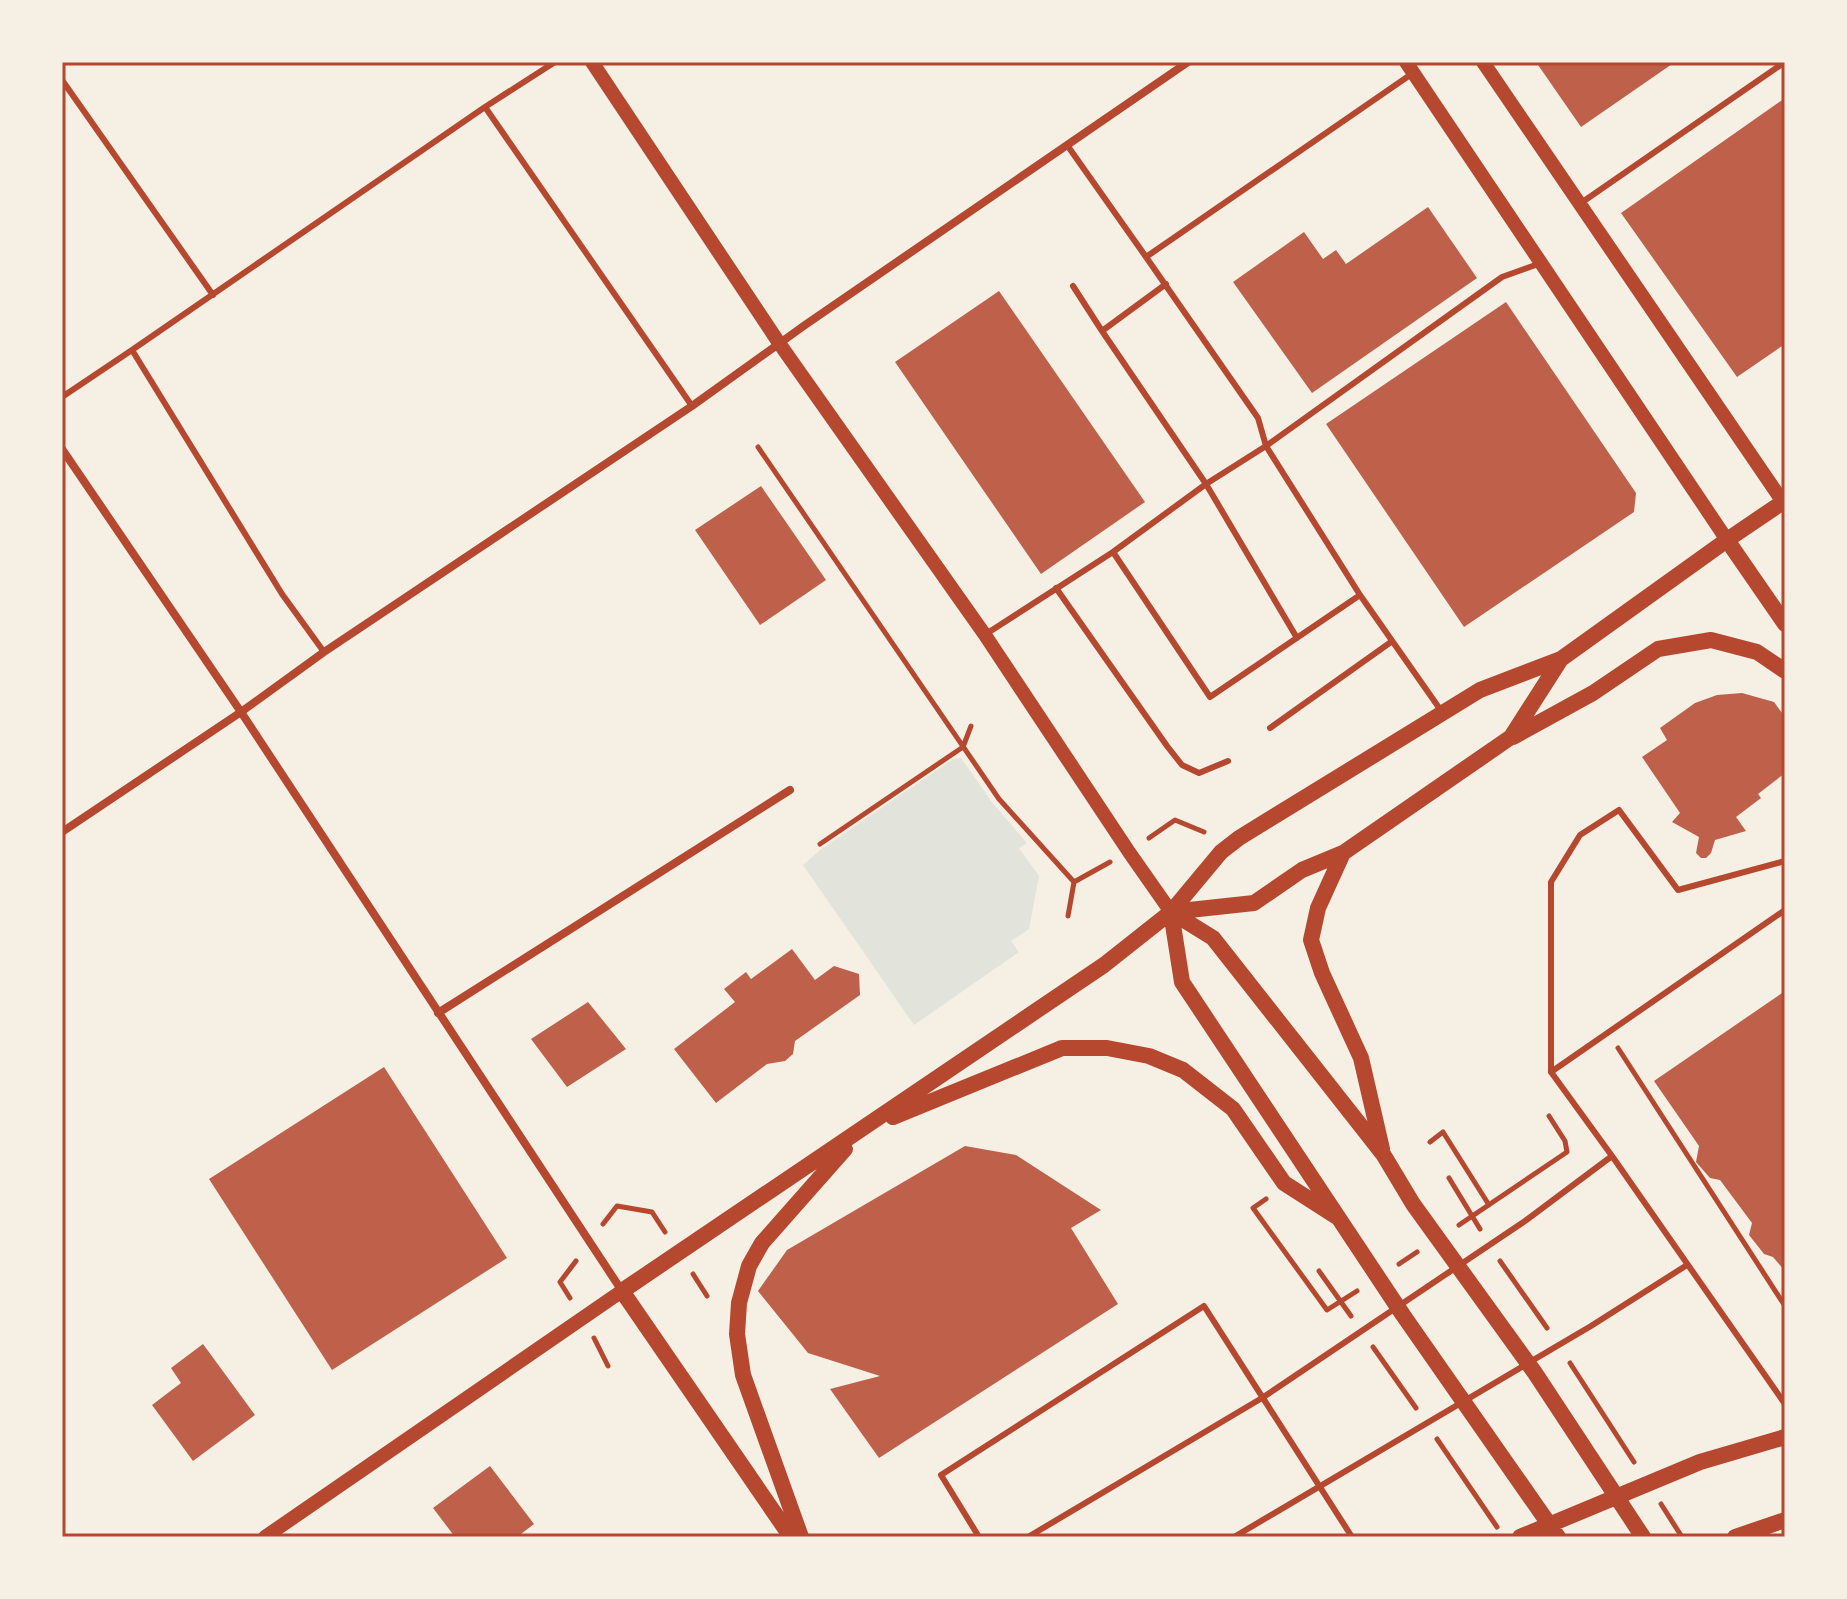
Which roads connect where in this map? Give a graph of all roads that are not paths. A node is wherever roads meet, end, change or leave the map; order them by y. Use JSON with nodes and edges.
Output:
{"nodes":[{"id":1,"x":555,"y":62,"type":"edge"},
{"id":2,"x":592,"y":62,"type":"edge"},
{"id":3,"x":1188,"y":62,"type":"edge"},
{"id":4,"x":1483,"y":62,"type":"edge"},
{"id":5,"x":1785,"y":62,"type":"edge"},
{"id":6,"x":1410,"y":68,"type":"edge"},
{"id":7,"x":62,"y":80,"type":"edge"},
{"id":8,"x":485,"y":107,"type":"junction"},
{"id":9,"x":1067,"y":145,"type":"junction"},
{"id":10,"x":1580,"y":204,"type":"junction"},
{"id":11,"x":1146,"y":257,"type":"junction"},
{"id":12,"x":1541,"y":263,"type":"junction"},
{"id":13,"x":1166,"y":284,"type":"junction"},
{"id":14,"x":1073,"y":286,"type":"dead end"},
{"id":15,"x":213,"y":295,"type":"junction"},
{"id":16,"x":1102,"y":331,"type":"junction"},
{"id":17,"x":779,"y":343,"type":"junction"},
{"id":18,"x":132,"y":350,"type":"junction"},
{"id":19,"x":62,"y":397,"type":"edge"},
{"id":20,"x":692,"y":406,"type":"junction"},
{"id":21,"x":1266,"y":446,"type":"junction"},
{"id":22,"x":62,"y":449,"type":"edge"},
{"id":23,"x":1206,"y":484,"type":"junction"},
{"id":24,"x":1784,"y":502,"type":"edge"},
{"id":25,"x":1727,"y":540,"type":"junction"},
{"id":26,"x":1113,"y":552,"type":"junction"},
{"id":27,"x":1056,"y":588,"type":"junction"},
{"id":28,"x":1360,"y":595,"type":"junction"},
{"id":29,"x":1785,"y":624,"type":"edge"},
{"id":30,"x":985,"y":635,"type":"junction"},
{"id":31,"x":1297,"y":638,"type":"junction"},
{"id":32,"x":1391,"y":642,"type":"junction"},
{"id":33,"x":324,"y":652,"type":"junction"},
{"id":34,"x":1561,"y":659,"type":"junction"},
{"id":35,"x":1785,"y":671,"type":"edge"},
{"id":36,"x":241,"y":712,"type":"junction"},
{"id":37,"x":1443,"y":713,"type":"junction"},
{"id":38,"x":1270,"y":728,"type":"dead end"},
{"id":39,"x":1511,"y":737,"type":"junction"},
{"id":40,"x":1228,"y":761,"type":"dead end"},
{"id":41,"x":790,"y":790,"type":"dead end"},
{"id":42,"x":62,"y":832,"type":"edge"},
{"id":43,"x":1343,"y":853,"type":"junction"},
{"id":44,"x":1785,"y":861,"type":"edge"},
{"id":45,"x":1785,"y":910,"type":"edge"},
{"id":46,"x":1171,"y":912,"type":"junction"},
{"id":47,"x":438,"y":1013,"type":"junction"},
{"id":48,"x":1551,"y":1072,"type":"junction"},
{"id":49,"x":861,"y":1130,"type":"junction"},
{"id":50,"x":1383,"y":1154,"type":"junction"},
{"id":51,"x":1612,"y":1156,"type":"junction"},
{"id":52,"x":1337,"y":1217,"type":"junction"},
{"id":53,"x":1687,"y":1265,"type":"junction"},
{"id":54,"x":622,"y":1291,"type":"junction"},
{"id":55,"x":1262,"y":1398,"type":"junction"},
{"id":56,"x":1785,"y":1404,"type":"edge"},
{"id":57,"x":1785,"y":1437,"type":"edge"},
{"id":58,"x":1320,"y":1488,"type":"junction"},
{"id":59,"x":1785,"y":1520,"type":"edge"},
{"id":60,"x":265,"y":1537,"type":"edge"},
{"id":61,"x":791,"y":1537,"type":"edge"},
{"id":62,"x":801,"y":1537,"type":"edge"},
{"id":63,"x":979,"y":1537,"type":"edge"},
{"id":64,"x":1028,"y":1537,"type":"edge"},
{"id":65,"x":1234,"y":1537,"type":"edge"},
{"id":66,"x":1352,"y":1537,"type":"edge"},
{"id":67,"x":1520,"y":1537,"type":"edge"},
{"id":68,"x":1558,"y":1537,"type":"edge"},
{"id":69,"x":1643,"y":1537,"type":"edge"},
{"id":70,"x":1735,"y":1537,"type":"edge"}],
"edges":[{"from":1,"to":8,"type":"lane"},
{"from":2,"to":17,"type":"street"},
{"from":3,"to":9,"type":"street"},
{"from":4,"to":10,"type":"street"},
{"from":5,"to":10,"type":"lane"},
{"from":6,"to":11,"type":"lane"},
{"from":6,"to":12,"type":"street"},
{"from":7,"to":15,"type":"lane"},
{"from":8,"to":15,"type":"lane"},
{"from":8,"to":20,"type":"lane"},
{"from":9,"to":11,"type":"lane"},
{"from":9,"to":17,"type":"street"},
{"from":10,"to":24,"type":"street"},
{"from":11,"to":13,"type":"lane"},
{"from":12,"to":21,"type":"lane"},
{"from":12,"to":25,"type":"street"},
{"from":13,"to":16,"type":"lane"},
{"from":13,"to":21,"type":"lane"},
{"from":14,"to":16,"type":"lane"},
{"from":15,"to":18,"type":"lane"},
{"from":16,"to":23,"type":"lane"},
{"from":17,"to":20,"type":"street"},
{"from":17,"to":30,"type":"street"},
{"from":18,"to":19,"type":"lane"},
{"from":18,"to":33,"type":"lane"},
{"from":20,"to":33,"type":"street"},
{"from":21,"to":23,"type":"lane"},
{"from":21,"to":28,"type":"lane"},
{"from":22,"to":36,"type":"street"},
{"from":23,"to":26,"type":"lane"},
{"from":23,"to":31,"type":"lane"},
{"from":24,"to":25,"type":"main road"},
{"from":25,"to":29,"type":"main road"},
{"from":25,"to":34,"type":"main road"},
{"from":26,"to":27,"type":"lane"},
{"from":26,"to":31,"type":"lane"},
{"from":27,"to":30,"type":"lane"},
{"from":27,"to":40,"type":"lane"},
{"from":28,"to":31,"type":"lane"},
{"from":28,"to":32,"type":"lane"},
{"from":30,"to":46,"type":"street"},
{"from":32,"to":37,"type":"lane"},
{"from":32,"to":38,"type":"lane"},
{"from":33,"to":36,"type":"street"},
{"from":34,"to":37,"type":"main road"},
{"from":34,"to":39,"type":"main road"},
{"from":35,"to":39,"type":"main road"},
{"from":36,"to":42,"type":"street"},
{"from":36,"to":47,"type":"street"},
{"from":37,"to":46,"type":"main road"},
{"from":39,"to":43,"type":"main road"},
{"from":41,"to":47,"type":"street"},
{"from":43,"to":46,"type":"main road"},
{"from":43,"to":50,"type":"main road"},
{"from":44,"to":48,"type":"lane"},
{"from":45,"to":48,"type":"lane"},
{"from":46,"to":49,"type":"main road"},
{"from":46,"to":50,"type":"main road"},
{"from":46,"to":52,"type":"main road"},
{"from":47,"to":54,"type":"street"},
{"from":48,"to":51,"type":"lane"},
{"from":49,"to":52,"type":"main road"},
{"from":49,"to":54,"type":"main road"},
{"from":49,"to":62,"type":"main road"},
{"from":50,"to":69,"type":"main road"},
{"from":51,"to":53,"type":"lane"},
{"from":51,"to":55,"type":"lane"},
{"from":52,"to":68,"type":"main road"},
{"from":53,"to":56,"type":"lane"},
{"from":53,"to":58,"type":"lane"},
{"from":54,"to":60,"type":"street"},
{"from":54,"to":61,"type":"main road"},
{"from":55,"to":58,"type":"lane"},
{"from":55,"to":63,"type":"lane"},
{"from":55,"to":64,"type":"lane"},
{"from":57,"to":67,"type":"main road"},
{"from":58,"to":65,"type":"lane"},
{"from":58,"to":66,"type":"lane"},
{"from":59,"to":70,"type":"main road"}]}
